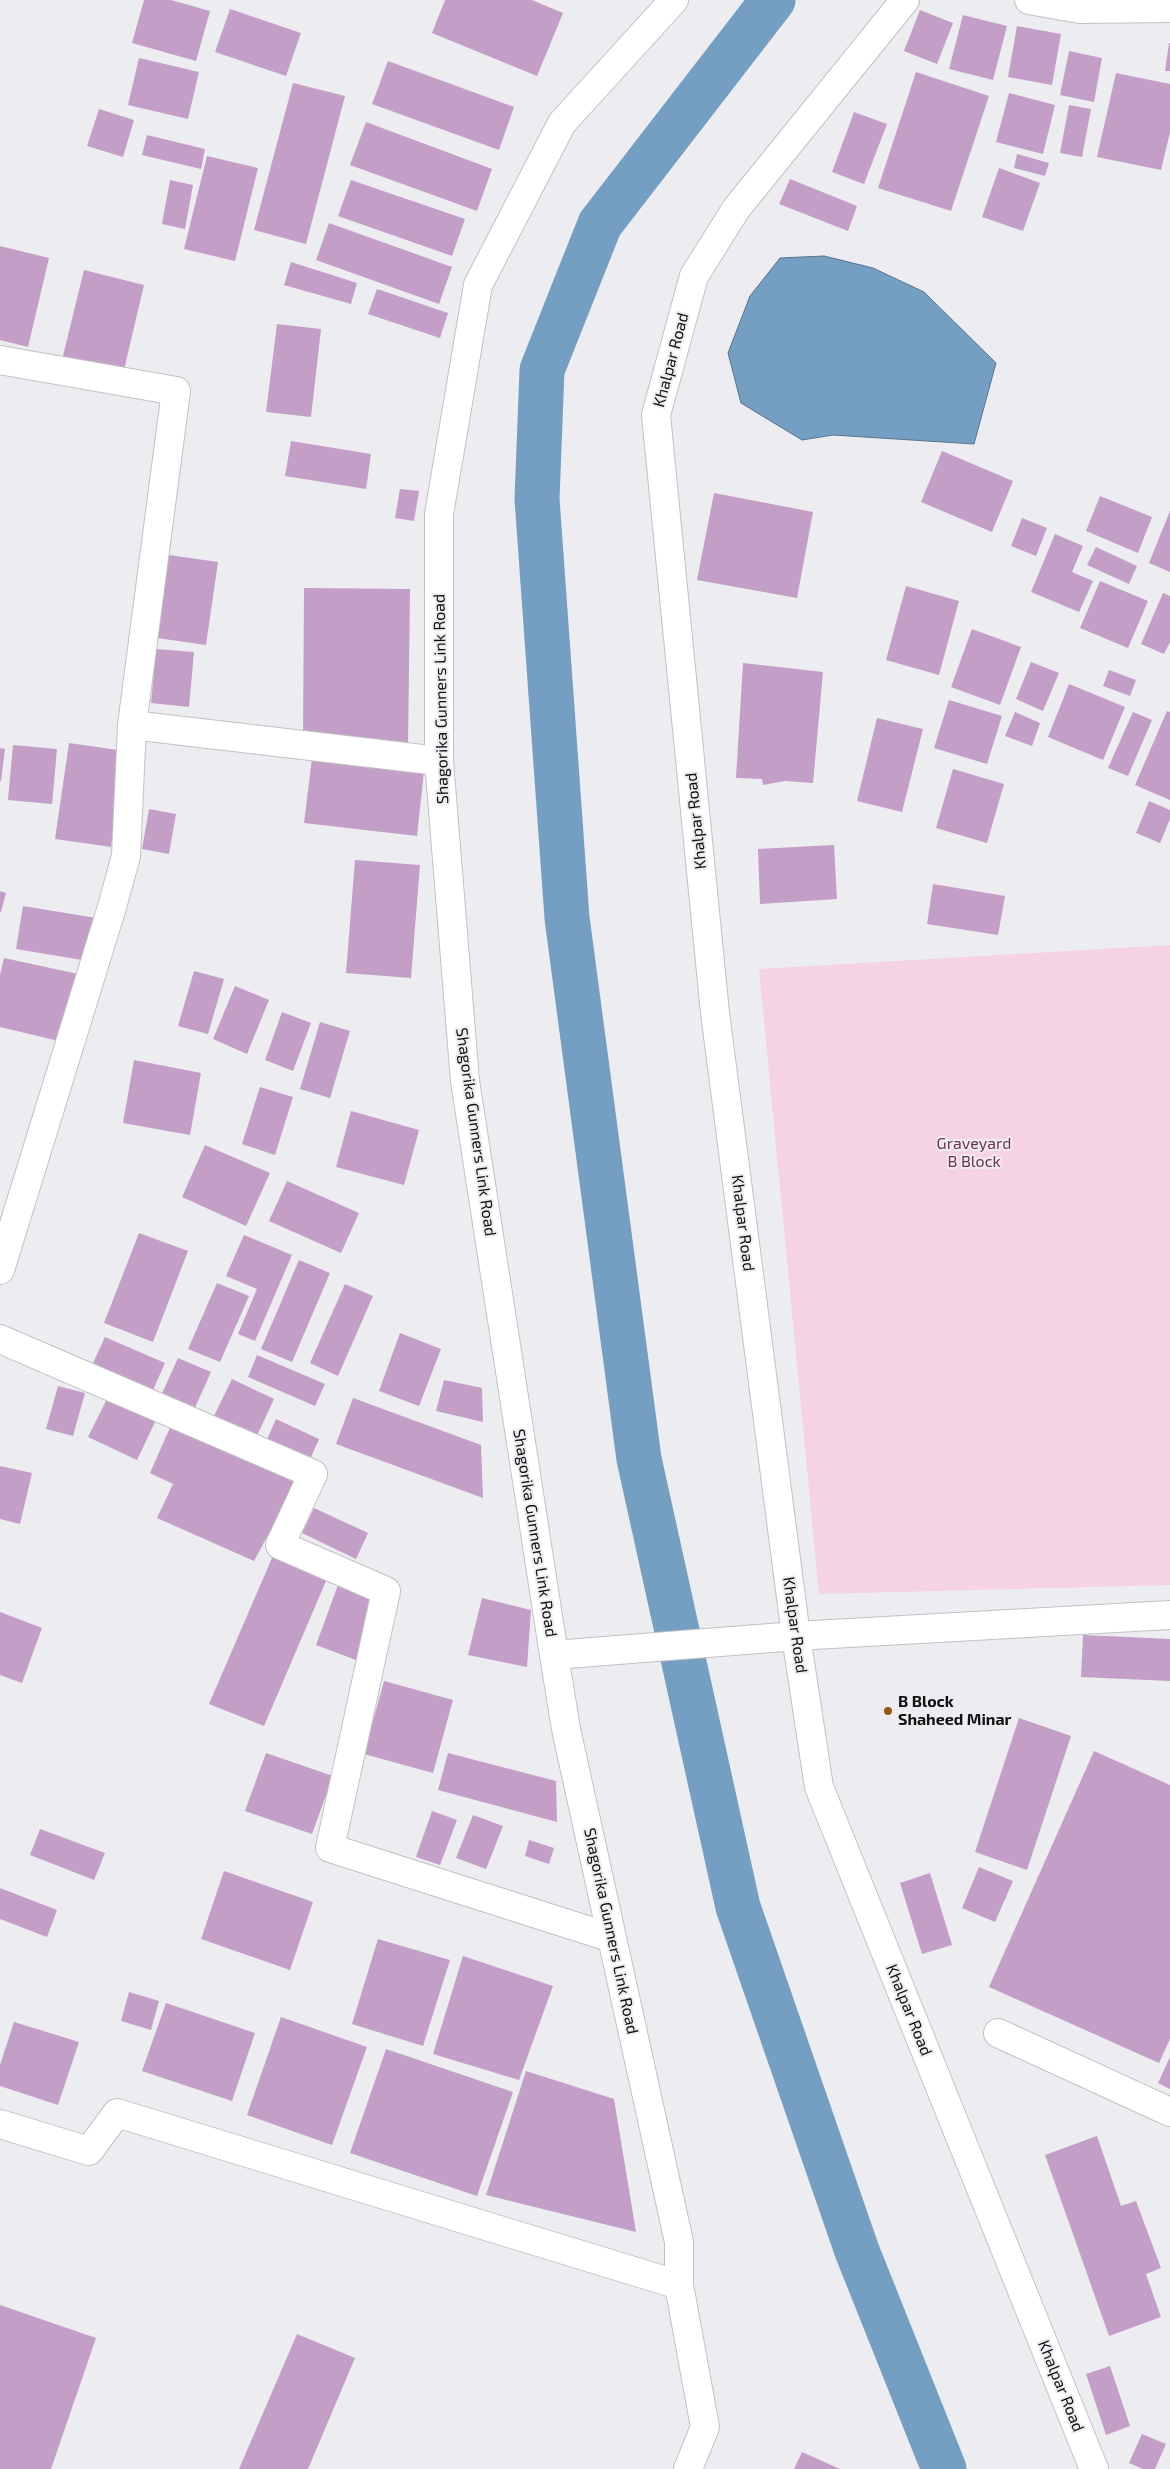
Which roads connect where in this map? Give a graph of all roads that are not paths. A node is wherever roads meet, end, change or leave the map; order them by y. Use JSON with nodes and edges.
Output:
{"nodes":[{"id":1,"x":674,"y":0,"type":"edge"},
{"id":2,"x":905,"y":0,"type":"edge"},
{"id":3,"x":1029,"y":0,"type":"edge"},
{"id":4,"x":1170,"y":8,"type":"edge"},
{"id":5,"x":0,"y":360,"type":"edge"},
{"id":6,"x":132,"y":725,"type":"junction"},
{"id":7,"x":439,"y":760,"type":"junction"},
{"id":8,"x":0,"y":1270,"type":"edge"},
{"id":9,"x":0,"y":1339,"type":"edge"},
{"id":10,"x":1170,"y":1615,"type":"edge"},
{"id":11,"x":796,"y":1636,"type":"junction"},
{"id":12,"x":554,"y":1655,"type":"junction"},
{"id":13,"x":612,"y":1938,"type":"junction"},
{"id":14,"x":998,"y":2033,"type":"dead end"},
{"id":15,"x":1170,"y":2112,"type":"edge"},
{"id":16,"x":0,"y":2124,"type":"edge"},
{"id":17,"x":679,"y":2285,"type":"junction"},
{"id":18,"x":688,"y":2469,"type":"edge"},
{"id":19,"x":1094,"y":2469,"type":"edge"}],
"edges":[{"from":1,"to":7,"type":"street","name":"Shagorika Gunners Link Road"},
{"from":2,"to":11,"type":"street","name":"Khalpar Road"},
{"from":3,"to":4,"type":"street"},
{"from":5,"to":6,"type":"street"},
{"from":6,"to":7,"type":"street"},
{"from":6,"to":8,"type":"street"},
{"from":7,"to":12,"type":"street","name":"Shagorika Gunners Link Road"},
{"from":9,"to":13,"type":"street"},
{"from":10,"to":11,"type":"street"},
{"from":11,"to":12,"type":"street"},
{"from":11,"to":19,"type":"street","name":"Khalpar Road"},
{"from":12,"to":13,"type":"street","name":"Shagorika Gunners Link Road"},
{"from":13,"to":17,"type":"street","name":"Shagorika Gunners Link Road"},
{"from":14,"to":15,"type":"street"},
{"from":16,"to":17,"type":"street"},
{"from":17,"to":18,"type":"street","name":"Shagorika Gunners Link Road"}]}
